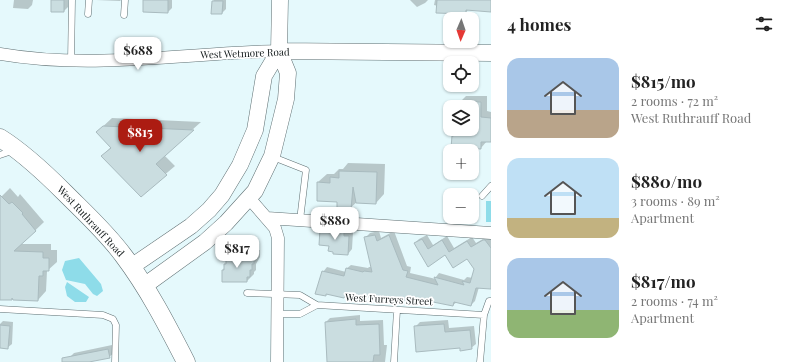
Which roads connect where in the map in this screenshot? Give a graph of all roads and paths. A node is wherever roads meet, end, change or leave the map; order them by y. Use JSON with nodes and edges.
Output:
{"nodes":[{"id":1,"x":72,"y":0,"type":"edge"},
{"id":2,"x":89,"y":0,"type":"edge"},
{"id":3,"x":125,"y":0,"type":"edge"},
{"id":4,"x":280,"y":0,"type":"edge"},
{"id":5,"x":88,"y":14,"type":"dead end"},
{"id":6,"x":124,"y":15,"type":"dead end"},
{"id":7,"x":279,"y":51,"type":"junction"},
{"id":8,"x":491,"y":53,"type":"edge"},
{"id":9,"x":0,"y":54,"type":"edge"},
{"id":10,"x":71,"y":61,"type":"junction"},
{"id":11,"x":0,"y":138,"type":"edge"},
{"id":12,"x":8,"y":152,"type":"edge"},
{"id":13,"x":272,"y":156,"type":"junction"},
{"id":14,"x":491,"y":186,"type":"edge"},
{"id":15,"x":482,"y":196,"type":"dead end"},
{"id":16,"x":249,"y":198,"type":"junction"},
{"id":17,"x":267,"y":218,"type":"junction"},
{"id":18,"x":300,"y":220,"type":"junction"},
{"id":19,"x":491,"y":233,"type":"edge"},
{"id":20,"x":131,"y":267,"type":"junction"},
{"id":21,"x":144,"y":286,"type":"junction"},
{"id":22,"x":247,"y":293,"type":"dead end"},
{"id":23,"x":279,"y":295,"type":"junction"},
{"id":24,"x":491,"y":301,"type":"edge"},
{"id":25,"x":316,"y":305,"type":"junction"},
{"id":26,"x":0,"y":309,"type":"edge"},
{"id":27,"x":397,"y":310,"type":"junction"},
{"id":28,"x":278,"y":314,"type":"junction"},
{"id":29,"x":484,"y":315,"type":"junction"},
{"id":30,"x":115,"y":362,"type":"edge"},
{"id":31,"x":186,"y":362,"type":"edge"},
{"id":32,"x":277,"y":362,"type":"edge"},
{"id":33,"x":394,"y":362,"type":"edge"},
{"id":34,"x":480,"y":362,"type":"edge"}],
"edges":[{"from":1,"to":10,"type":"lane"},
{"from":2,"to":5,"type":"lane"},
{"from":3,"to":6,"type":"lane"},
{"from":4,"to":7,"type":"street"},
{"from":7,"to":8,"type":"street","name":"West Wetmore Road"},
{"from":7,"to":10,"type":"street","name":"West Wetmore Road"},
{"from":7,"to":13,"type":"street"},
{"from":7,"to":20,"type":"street"},
{"from":9,"to":10,"type":"street","name":"West Wetmore Road"},
{"from":11,"to":12,"type":"main road","name":"West Ruthrauff Road"},
{"from":12,"to":20,"type":"main road","name":"West Ruthrauff Road"},
{"from":13,"to":16,"type":"street"},
{"from":13,"to":18,"type":"lane"},
{"from":14,"to":15,"type":"lane"},
{"from":16,"to":17,"type":"street"},
{"from":16,"to":21,"type":"street"},
{"from":17,"to":18,"type":"street"},
{"from":17,"to":23,"type":"street"},
{"from":18,"to":19,"type":"street"},
{"from":20,"to":21,"type":"main road","name":"West Ruthrauff Road"},
{"from":21,"to":31,"type":"main road","name":"West Ruthrauff Road"},
{"from":22,"to":23,"type":"lane"},
{"from":23,"to":25,"type":"lane"},
{"from":23,"to":28,"type":"street"},
{"from":24,"to":29,"type":"lane"},
{"from":25,"to":27,"type":"lane","name":"West Furreys Street"},
{"from":25,"to":28,"type":"lane"},
{"from":26,"to":30,"type":"lane"},
{"from":27,"to":29,"type":"lane","name":"West Furreys Street"},
{"from":27,"to":33,"type":"lane"},
{"from":28,"to":32,"type":"street"},
{"from":29,"to":34,"type":"lane"}]}
